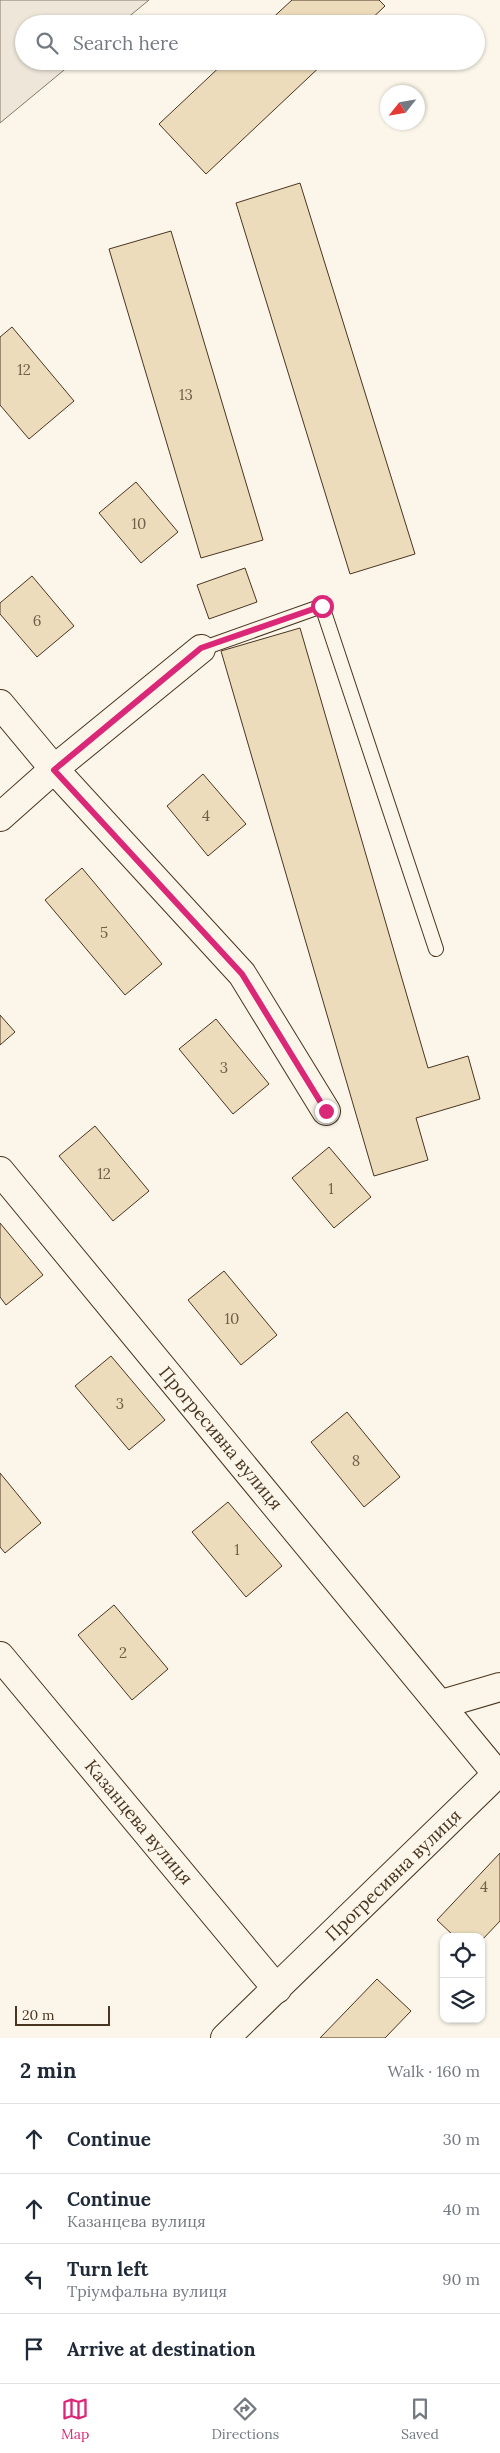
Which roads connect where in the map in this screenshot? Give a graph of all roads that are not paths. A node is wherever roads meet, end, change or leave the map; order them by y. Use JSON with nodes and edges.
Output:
{"nodes":[{"id":1,"x":201,"y":648,"type":"joint"},
{"id":2,"x":0,"y":704,"type":"edge"},
{"id":3,"x":54,"y":770,"type":"junction"},
{"id":4,"x":0,"y":817,"type":"edge"},
{"id":5,"x":436,"y":949,"type":"dead end"},
{"id":6,"x":326,"y":1111,"type":"dead end"},
{"id":7,"x":0,"y":1171,"type":"edge"},
{"id":8,"x":0,"y":1656,"type":"edge"},
{"id":9,"x":500,"y":1687,"type":"edge"},
{"id":10,"x":442,"y":1704,"type":"junction"},
{"id":11,"x":277,"y":1989,"type":"junction"},
{"id":12,"x":225,"y":2038,"type":"edge"}],
"edges":[{"from":1,"to":3,"type":"street"},
{"from":1,"to":5,"type":"lane"},
{"from":2,"to":3,"type":"street"},
{"from":3,"to":4,"type":"street"},
{"from":3,"to":6,"type":"street"},
{"from":7,"to":10,"type":"street","name":"Прогресивна вулиця"},
{"from":8,"to":11,"type":"street","name":"Казанцева вулиця"},
{"from":9,"to":10,"type":"street"},
{"from":10,"to":11,"type":"street","name":"Прогресивна вулиця"},
{"from":11,"to":12,"type":"street","name":"Прогресивна вулиця"}]}
